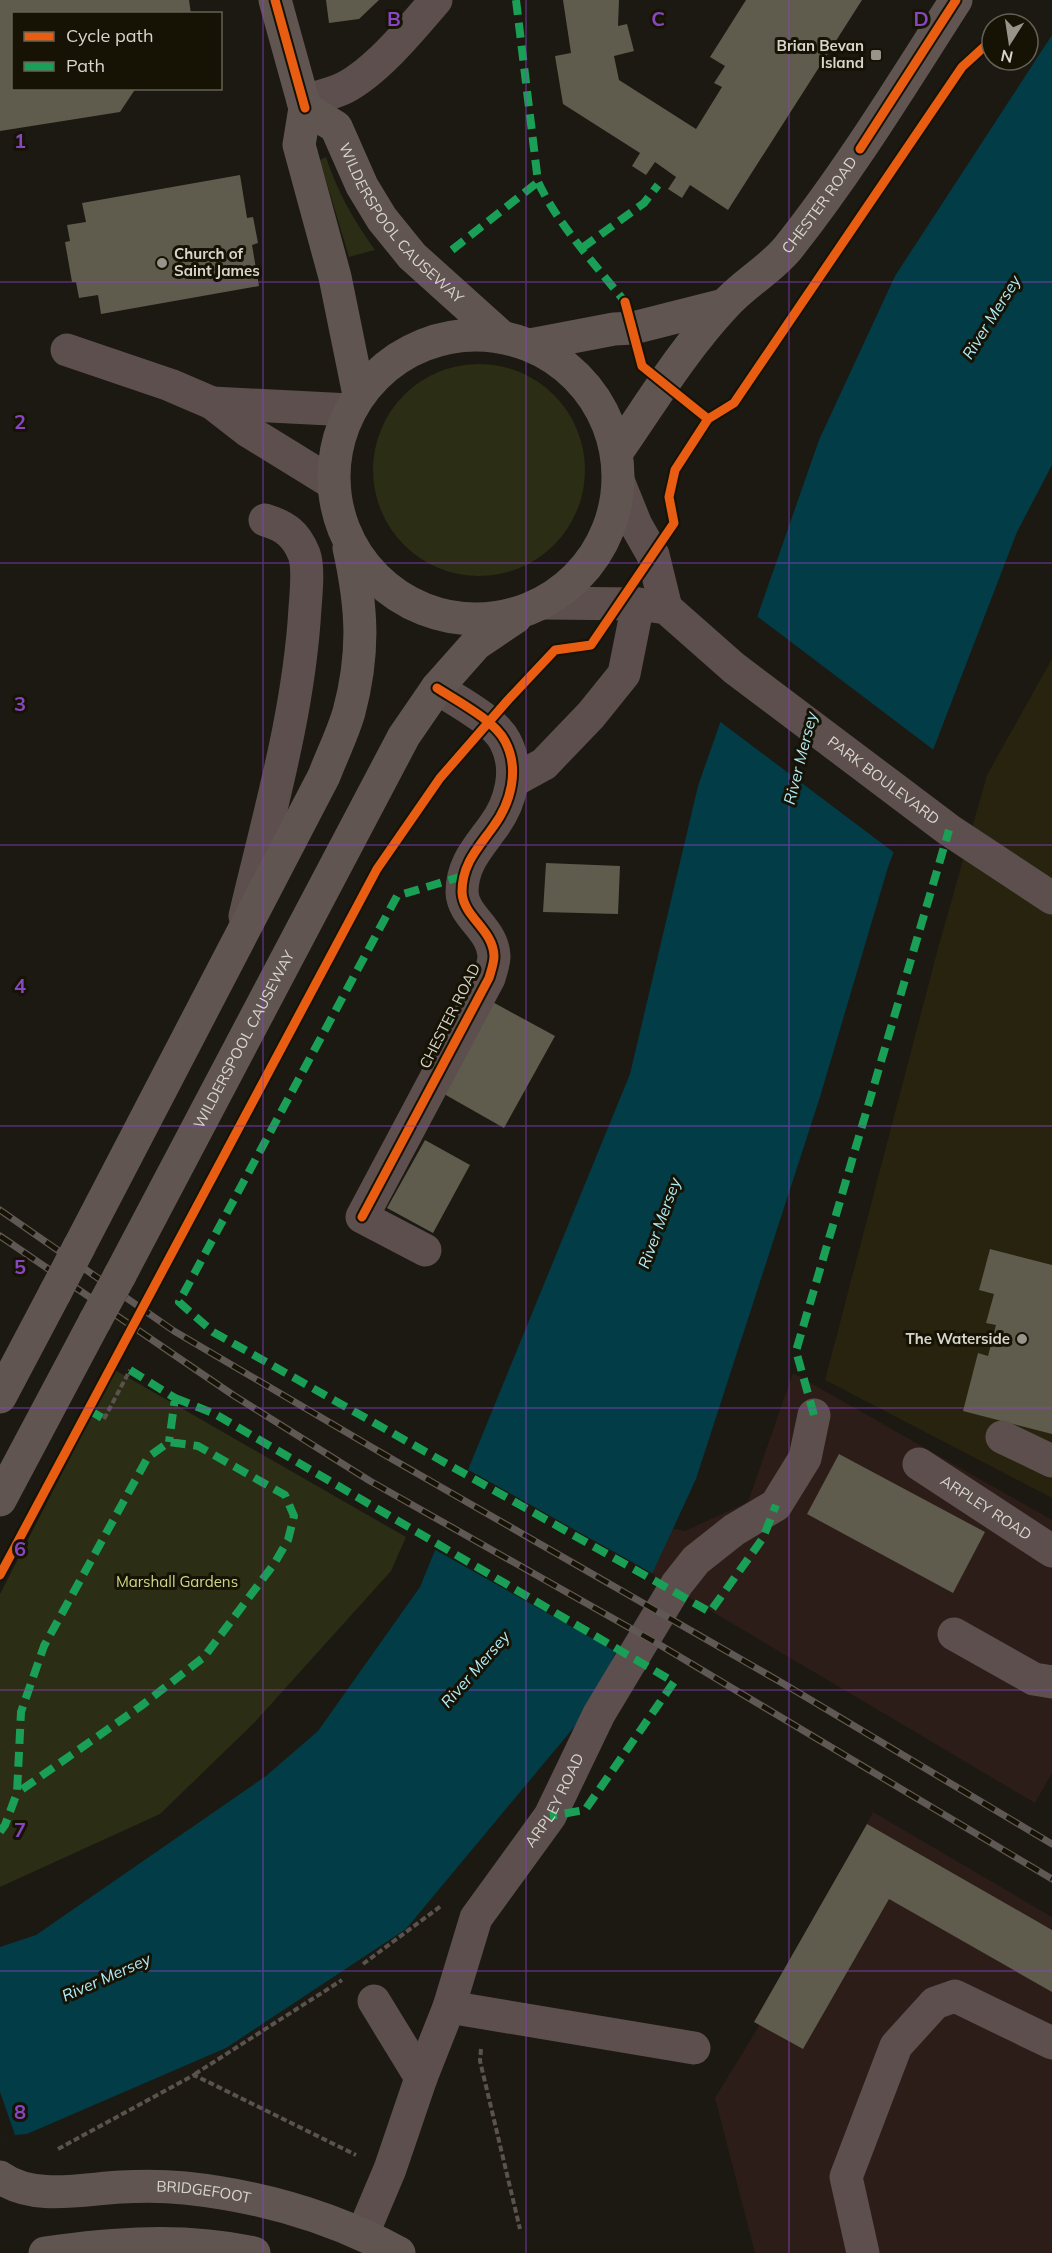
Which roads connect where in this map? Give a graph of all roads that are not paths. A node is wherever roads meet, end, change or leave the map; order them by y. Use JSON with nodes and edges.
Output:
{"nodes":[{"id":1,"x":275,"y":0,"type":"edge"},
{"id":2,"x":436,"y":0,"type":"edge"},
{"id":3,"x":956,"y":0,"type":"edge"},
{"id":4,"x":304,"y":104,"type":"junction"},
{"id":5,"x":724,"y":305,"type":"junction"},
{"id":6,"x":516,"y":341,"type":"junction"},
{"id":7,"x":67,"y":350,"type":"dead end"},
{"id":8,"x":212,"y":403,"type":"junction"},
{"id":9,"x":355,"y":403,"type":"junction"},
{"id":10,"x":618,"y":467,"type":"junction"},
{"id":11,"x":334,"y":484,"type":"junction"},
{"id":12,"x":265,"y":520,"type":"dead end"},
{"id":13,"x":347,"y":538,"type":"junction"},
{"id":14,"x":652,"y":606,"type":"junction"},
{"id":15,"x":534,"y":607,"type":"junction"},
{"id":16,"x":437,"y":688,"type":"junction"},
{"id":17,"x":513,"y":781,"type":"junction"},
{"id":18,"x":1052,"y":898,"type":"edge"},
{"id":19,"x":240,"y":935,"type":"junction"},
{"id":20,"x":425,"y":1250,"type":"dead end"},
{"id":21,"x":0,"y":1397,"type":"edge"},
{"id":22,"x":814,"y":1415,"type":"dead end"},
{"id":23,"x":1002,"y":1437,"type":"dead end"},
{"id":24,"x":1052,"y":1461,"type":"edge"},
{"id":25,"x":920,"y":1464,"type":"dead end"},
{"id":26,"x":0,"y":1500,"type":"edge"},
{"id":27,"x":1052,"y":1551,"type":"edge"},
{"id":28,"x":954,"y":1634,"type":"dead end"},
{"id":29,"x":1052,"y":1682,"type":"edge"},
{"id":30,"x":375,"y":2001,"type":"dead end"},
{"id":31,"x":448,"y":2007,"type":"junction"},
{"id":32,"x":1052,"y":2043,"type":"edge"},
{"id":33,"x":694,"y":2048,"type":"dead end"},
{"id":34,"x":421,"y":2078,"type":"junction"},
{"id":35,"x":0,"y":2177,"type":"edge"},
{"id":36,"x":363,"y":2233,"type":"junction"},
{"id":37,"x":45,"y":2253,"type":"edge"},
{"id":38,"x":254,"y":2253,"type":"edge"},
{"id":39,"x":399,"y":2253,"type":"edge"},
{"id":40,"x":863,"y":2253,"type":"edge"}],
"edges":[{"from":1,"to":4,"type":"highway"},
{"from":2,"to":4,"type":"street"},
{"from":3,"to":5,"type":"highway","name":"CHESTER ROAD"},
{"from":4,"to":6,"type":"highway","name":"WILDERSPOOL CAUSEWAY"},
{"from":4,"to":9,"type":"highway"},
{"from":5,"to":6,"type":"highway","name":"CHESTER ROAD"},
{"from":5,"to":10,"type":"highway","name":"CHESTER ROAD"},
{"from":6,"to":9,"type":"highway"},
{"from":6,"to":10,"type":"highway"},
{"from":7,"to":8,"type":"street"},
{"from":8,"to":9,"type":"street"},
{"from":8,"to":11,"type":"street"},
{"from":9,"to":11,"type":"highway"},
{"from":10,"to":14,"type":"street"},
{"from":10,"to":15,"type":"highway"},
{"from":11,"to":13,"type":"highway"},
{"from":12,"to":19,"type":"street"},
{"from":13,"to":15,"type":"highway"},
{"from":13,"to":19,"type":"highway"},
{"from":14,"to":15,"type":"street"},
{"from":14,"to":17,"type":"street"},
{"from":14,"to":18,"type":"street","name":"PARK BOULEVARD"},
{"from":15,"to":16,"type":"highway","name":"WILDERSPOOL CAUSEWAY"},
{"from":16,"to":17,"type":"street","name":"CHESTER ROAD"},
{"from":16,"to":26,"type":"highway","name":"WILDERSPOOL CAUSEWAY","bridge":true},
{"from":17,"to":20,"type":"street","name":"CHESTER ROAD"},
{"from":19,"to":21,"type":"highway","bridge":true},
{"from":22,"to":31,"type":"street","name":"ARPLEY ROAD"},
{"from":23,"to":24,"type":"street"},
{"from":25,"to":27,"type":"street","name":"ARPLEY ROAD"},
{"from":28,"to":29,"type":"street"},
{"from":30,"to":34,"type":"street"},
{"from":31,"to":33,"type":"street"},
{"from":31,"to":34,"type":"street","name":"ARPLEY ROAD"},
{"from":32,"to":40,"type":"street"},
{"from":34,"to":36,"type":"street","name":"ARPLEY ROAD"},
{"from":35,"to":36,"type":"highway","name":"BRIDGEFOOT"},
{"from":36,"to":39,"type":"highway","name":"BRIDGEFOOT"},
{"from":37,"to":38,"type":"highway"}]}
